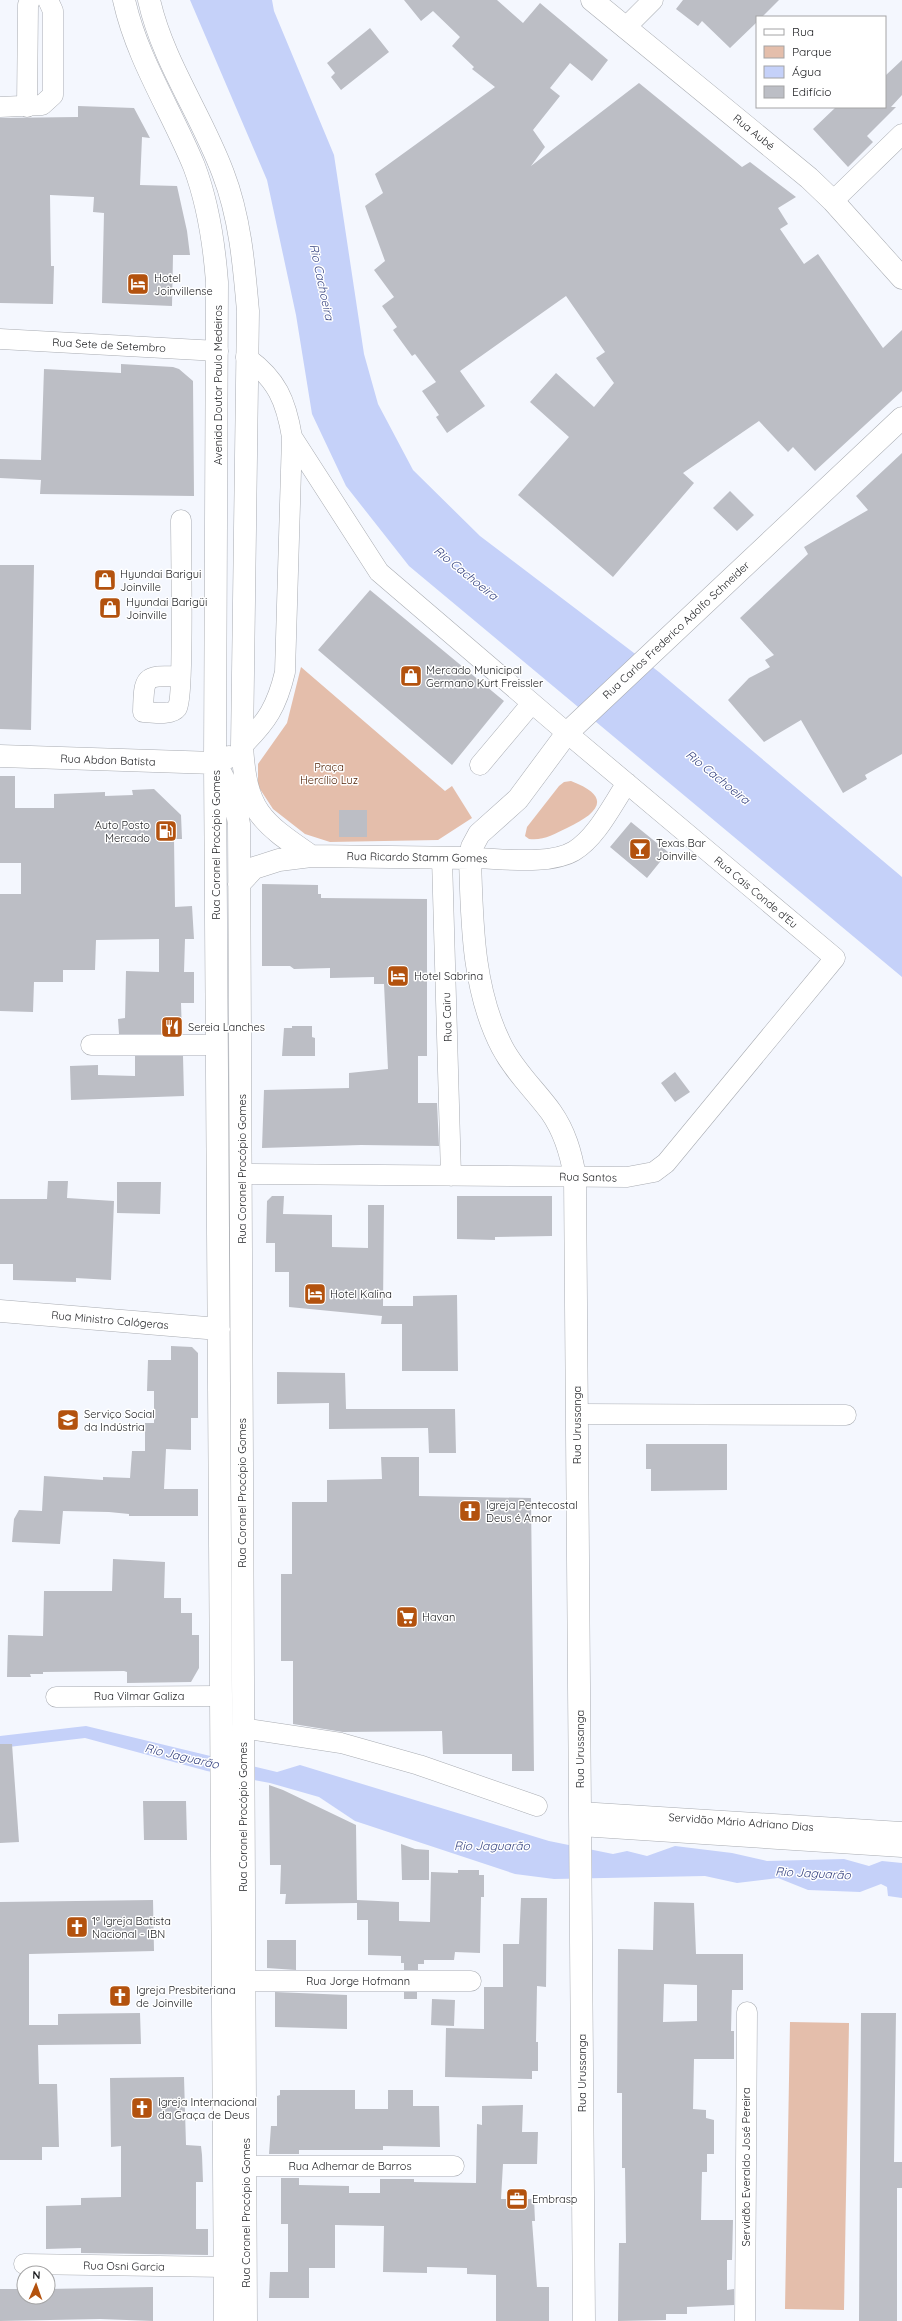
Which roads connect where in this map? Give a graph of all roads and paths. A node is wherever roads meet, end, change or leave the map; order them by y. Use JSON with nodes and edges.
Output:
{"nodes":[{"id":1,"x":30,"y":0,"type":"edge"},
{"id":2,"x":48,"y":0,"type":"edge"},
{"id":3,"x":124,"y":0,"type":"edge"},
{"id":4,"x":148,"y":0,"type":"edge"},
{"id":5,"x":592,"y":0,"type":"edge"},
{"id":6,"x":653,"y":0,"type":"edge"},
{"id":7,"x":625,"y":28,"type":"junction"},
{"id":8,"x":158,"y":35,"type":"junction"},
{"id":9,"x":136,"y":41,"type":"junction"},
{"id":10,"x":0,"y":107,"type":"edge"},
{"id":11,"x":27,"y":107,"type":"junction"},
{"id":12,"x":902,"y":134,"type":"edge"},
{"id":13,"x":833,"y":200,"type":"junction"},
{"id":14,"x":902,"y":278,"type":"edge"},
{"id":15,"x":0,"y":339,"type":"edge"},
{"id":16,"x":218,"y":351,"type":"junction"},
{"id":17,"x":246,"y":357,"type":"junction"},
{"id":18,"x":902,"y":418,"type":"edge"},
{"id":19,"x":292,"y":437,"type":"junction"},
{"id":20,"x":181,"y":520,"type":"dead end"},
{"id":21,"x":180,"y":676,"type":"dead end"},
{"id":22,"x":532,"y":703,"type":"junction"},
{"id":23,"x":572,"y":728,"type":"junction"},
{"id":24,"x":242,"y":746,"type":"junction"},
{"id":25,"x":0,"y":756,"type":"edge"},
{"id":26,"x":216,"y":763,"type":"junction"},
{"id":27,"x":480,"y":765,"type":"dead end"},
{"id":28,"x":626,"y":783,"type":"junction"},
{"id":29,"x":311,"y":856,"type":"junction"},
{"id":30,"x":442,"y":858,"type":"junction"},
{"id":31,"x":470,"y":858,"type":"junction"},
{"id":32,"x":239,"y":884,"type":"junction"},
{"id":33,"x":835,"y":958,"type":"joint"},
{"id":34,"x":91,"y":1045,"type":"dead end"},
{"id":35,"x":217,"y":1045,"type":"junction"},
{"id":36,"x":242,"y":1174,"type":"junction"},
{"id":37,"x":451,"y":1176,"type":"junction"},
{"id":38,"x":575,"y":1177,"type":"junction"},
{"id":39,"x":0,"y":1311,"type":"edge"},
{"id":40,"x":219,"y":1329,"type":"junction"},
{"id":41,"x":577,"y":1414,"type":"junction"},
{"id":42,"x":846,"y":1415,"type":"dead end"},
{"id":43,"x":222,"y":1696,"type":"junction"},
{"id":44,"x":56,"y":1697,"type":"dead end"},
{"id":45,"x":242,"y":1728,"type":"junction"},
{"id":46,"x":537,"y":1806,"type":"dead end"},
{"id":47,"x":580,"y":1825,"type":"junction"},
{"id":48,"x":902,"y":1832,"type":"edge"},
{"id":49,"x":902,"y":1847,"type":"edge"},
{"id":50,"x":244,"y":1980,"type":"junction"},
{"id":51,"x":471,"y":1980,"type":"dead end"},
{"id":52,"x":747,"y":2012,"type":"dead end"},
{"id":53,"x":246,"y":2166,"type":"junction"},
{"id":54,"x":454,"y":2166,"type":"dead end"},
{"id":55,"x":24,"y":2264,"type":"dead end"},
{"id":56,"x":225,"y":2267,"type":"junction"},
{"id":57,"x":225,"y":2321,"type":"edge"},
{"id":58,"x":246,"y":2321,"type":"edge"},
{"id":59,"x":584,"y":2321,"type":"edge"},
{"id":60,"x":745,"y":2321,"type":"edge"}],
"edges":[{"from":1,"to":11,"type":"street"},
{"from":2,"to":11,"type":"street"},
{"from":3,"to":9,"type":"main road","name":"Avenida Doutor Paulo Medeiros"},
{"from":4,"to":8,"type":"main road"},
{"from":5,"to":7,"type":"main road","name":"Rua Aubé"},
{"from":6,"to":7,"type":"street"},
{"from":7,"to":13,"type":"main road","name":"Rua Aubé"},
{"from":8,"to":9,"type":"main road"},
{"from":8,"to":17,"type":"main road"},
{"from":9,"to":16,"type":"main road","name":"Avenida Doutor Paulo Medeiros"},
{"from":10,"to":11,"type":"street"},
{"from":12,"to":13,"type":"street"},
{"from":13,"to":14,"type":"main road","name":"Rua Aubé"},
{"from":15,"to":16,"type":"street","name":"Rua Sete de Setembro"},
{"from":16,"to":17,"type":"main road"},
{"from":16,"to":26,"type":"main road","name":"Avenida Doutor Paulo Medeiros"},
{"from":17,"to":19,"type":"street"},
{"from":17,"to":24,"type":"main road"},
{"from":18,"to":23,"type":"main road","name":"Rua Carlos Frederico Adolfo Schneider"},
{"from":19,"to":22,"type":"street","name":"Rua Cais Conde d'Eu"},
{"from":19,"to":24,"type":"street"},
{"from":20,"to":21,"type":"street"},
{"from":22,"to":23,"type":"street","name":"Rua Cais Conde d'Eu"},
{"from":22,"to":27,"type":"street"},
{"from":23,"to":28,"type":"street","name":"Rua Cais Conde d'Eu"},
{"from":23,"to":31,"type":"main road","name":"Rua Carlos Frederico Adolfo Schneider"},
{"from":24,"to":26,"type":"main road"},
{"from":24,"to":29,"type":"main road"},
{"from":25,"to":26,"type":"main road","name":"Rua Abdon Batista"},
{"from":26,"to":32,"type":"main road","name":"Rua Coronel Procópio Gomes"},
{"from":26,"to":35,"type":"main road","name":"Rua Coronel Procópio Gomes"},
{"from":28,"to":31,"type":"street","name":"Rua Ricardo Stamm Gomes"},
{"from":28,"to":33,"type":"street","name":"Rua Cais Conde d'Eu"},
{"from":29,"to":30,"type":"main road","name":"Rua Ricardo Stamm Gomes"},
{"from":29,"to":32,"type":"main road","name":"Rua Ricardo Stamm Gomes"},
{"from":30,"to":31,"type":"main road","name":"Rua Ricardo Stamm Gomes"},
{"from":30,"to":37,"type":"street","name":"Rua Cairu"},
{"from":31,"to":38,"type":"main road","name":"Rua Urussanga"},
{"from":32,"to":36,"type":"main road","name":"Rua Coronel Procópio Gomes"},
{"from":33,"to":38,"type":"street","name":"Rua Santos"},
{"from":34,"to":35,"type":"street"},
{"from":35,"to":40,"type":"main road","name":"Rua Coronel Procópio Gomes"},
{"from":36,"to":37,"type":"street","name":"Rua Santos"},
{"from":36,"to":45,"type":"main road","name":"Rua Coronel Procópio Gomes"},
{"from":37,"to":38,"type":"street","name":"Rua Santos"},
{"from":38,"to":41,"type":"main road","name":"Rua Urussanga"},
{"from":39,"to":40,"type":"main road","name":"Rua Ministro Calógeras"},
{"from":40,"to":43,"type":"main road","name":"Rua Coronel Procópio Gomes"},
{"from":41,"to":42,"type":"street"},
{"from":41,"to":47,"type":"main road","name":"Rua Urussanga"},
{"from":43,"to":44,"type":"street","name":"Rua Vilmar Galiza"},
{"from":43,"to":56,"type":"main road","name":"Rua Coronel Procópio Gomes"},
{"from":45,"to":46,"type":"street"},
{"from":45,"to":50,"type":"main road","name":"Rua Coronel Procópio Gomes"},
{"from":47,"to":48,"type":"street","name":"Servidão Mário Adriano Dias"},
{"from":47,"to":49,"type":"street","name":"Servidão Mário Adriano Dias"},
{"from":47,"to":59,"type":"main road","name":"Rua Urussanga"},
{"from":50,"to":51,"type":"street","name":"Rua Jorge Hofmann"},
{"from":50,"to":53,"type":"main road","name":"Rua Coronel Procópio Gomes"},
{"from":52,"to":60,"type":"street","name":"Servidão Everaldo José Pereira"},
{"from":53,"to":54,"type":"street","name":"Rua Adhemar de Barros"},
{"from":53,"to":58,"type":"main road","name":"Rua Coronel Procópio Gomes"},
{"from":55,"to":56,"type":"street","name":"Rua Osni Garcia"},
{"from":56,"to":57,"type":"main road","name":"Rua Coronel Procópio Gomes"}]}
